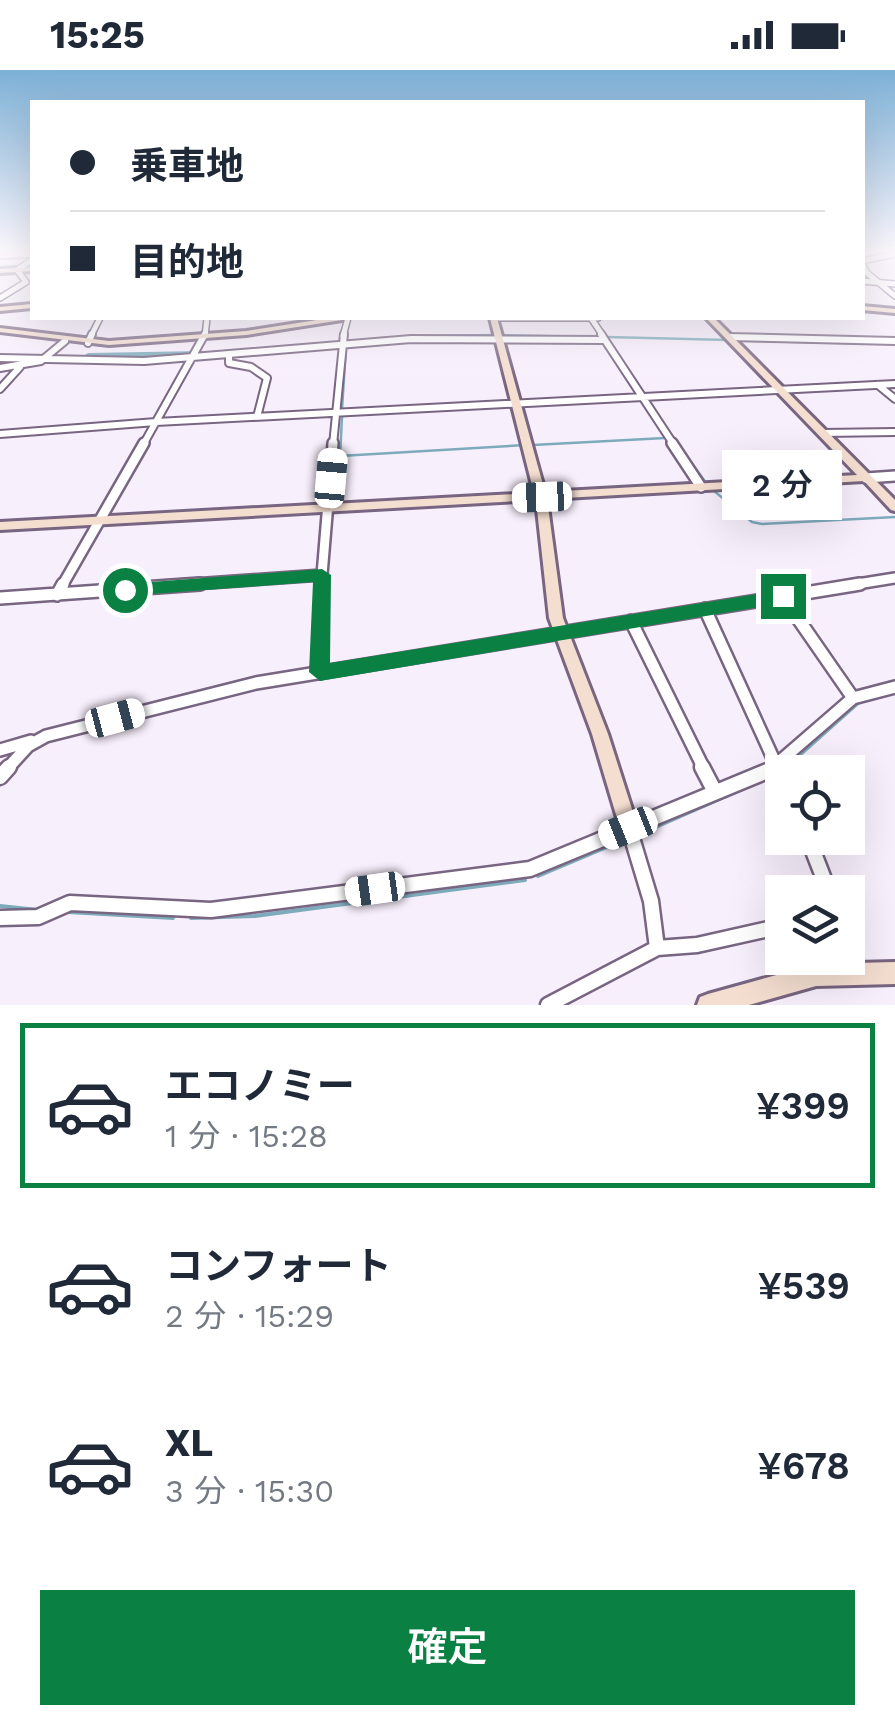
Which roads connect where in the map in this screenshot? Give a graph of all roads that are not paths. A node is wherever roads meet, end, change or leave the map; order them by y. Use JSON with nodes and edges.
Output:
{"nodes":[{"id":1,"x":30,"y":306,"type":"edge"},
{"id":2,"x":865,"y":308,"type":"edge"},
{"id":3,"x":0,"y":309,"type":"edge"},
{"id":4,"x":895,"y":311,"type":"edge"},
{"id":5,"x":99,"y":320,"type":"edge"},
{"id":6,"x":208,"y":320,"type":"edge"},
{"id":7,"x":307,"y":320,"type":"edge"},
{"id":8,"x":345,"y":320,"type":"edge"},
{"id":9,"x":493,"y":320,"type":"edge"},
{"id":10,"x":595,"y":320,"type":"edge"},
{"id":11,"x":712,"y":320,"type":"edge"},
{"id":12,"x":0,"y":330,"type":"edge"},
{"id":13,"x":497,"y":335,"type":"junction"},
{"id":14,"x":206,"y":337,"type":"junction"},
{"id":15,"x":604,"y":338,"type":"junction"},
{"id":16,"x":730,"y":339,"type":"junction"},
{"id":17,"x":66,"y":341,"type":"junction"},
{"id":18,"x":895,"y":341,"type":"edge"},
{"id":19,"x":88,"y":343,"type":"junction"},
{"id":20,"x":341,"y":343,"type":"junction"},
{"id":21,"x":194,"y":356,"type":"junction"},
{"id":22,"x":229,"y":357,"type":"junction"},
{"id":23,"x":0,"y":358,"type":"edge"},
{"id":24,"x":44,"y":359,"type":"junction"},
{"id":25,"x":20,"y":367,"type":"junction"},
{"id":26,"x":0,"y":368,"type":"edge"},
{"id":27,"x":895,"y":384,"type":"edge"},
{"id":28,"x":878,"y":385,"type":"junction"},
{"id":29,"x":0,"y":389,"type":"edge"},
{"id":30,"x":779,"y":390,"type":"junction"},
{"id":31,"x":643,"y":398,"type":"junction"},
{"id":32,"x":895,"y":399,"type":"edge"},
{"id":33,"x":516,"y":404,"type":"junction"},
{"id":34,"x":336,"y":413,"type":"junction"},
{"id":35,"x":257,"y":417,"type":"junction"},
{"id":36,"x":156,"y":422,"type":"junction"},
{"id":37,"x":895,"y":432,"type":"edge"},
{"id":38,"x":822,"y":433,"type":"junction"},
{"id":39,"x":0,"y":434,"type":"edge"},
{"id":40,"x":895,"y":476,"type":"edge"},
{"id":41,"x":866,"y":478,"type":"junction"},
{"id":42,"x":701,"y":487,"type":"junction"},
{"id":43,"x":542,"y":497,"type":"junction"},
{"id":44,"x":329,"y":506,"type":"junction"},
{"id":45,"x":895,"y":507,"type":"edge"},
{"id":46,"x":99,"y":519,"type":"junction"},
{"id":47,"x":0,"y":526,"type":"edge"},
{"id":48,"x":322,"y":575,"type":"junction"},
{"id":49,"x":895,"y":578,"type":"edge"},
{"id":50,"x":57,"y":594,"type":"junction"},
{"id":51,"x":783,"y":596,"type":"junction"},
{"id":52,"x":0,"y":598,"type":"edge"},
{"id":53,"x":705,"y":610,"type":"junction"},
{"id":54,"x":631,"y":621,"type":"junction"},
{"id":55,"x":561,"y":632,"type":"junction"},
{"id":56,"x":320,"y":672,"type":"junction"},
{"id":57,"x":895,"y":687,"type":"edge"},
{"id":58,"x":853,"y":698,"type":"junction"},
{"id":59,"x":46,"y":736,"type":"junction"},
{"id":60,"x":0,"y":750,"type":"edge"},
{"id":61,"x":772,"y":755,"type":"edge"},
{"id":62,"x":797,"y":755,"type":"edge"},
{"id":63,"x":765,"y":776,"type":"edge"},
{"id":64,"x":0,"y":777,"type":"edge"},
{"id":65,"x":714,"y":790,"type":"junction"},
{"id":66,"x":628,"y":828,"type":"junction"},
{"id":67,"x":0,"y":918,"type":"edge"},
{"id":68,"x":765,"y":930,"type":"edge"},
{"id":69,"x":657,"y":948,"type":"junction"},
{"id":70,"x":895,"y":973,"type":"edge"},
{"id":71,"x":548,"y":1005,"type":"edge"},
{"id":72,"x":708,"y":1005,"type":"edge"}],
"edges":[{"from":1,"to":3,"type":"street"},
{"from":2,"to":4,"type":"street"},
{"from":5,"to":19,"type":"street"},
{"from":6,"to":14,"type":"street"},
{"from":7,"to":14,"type":"street"},
{"from":8,"to":20,"type":"street"},
{"from":9,"to":13,"type":"street"},
{"from":10,"to":15,"type":"street"},
{"from":11,"to":16,"type":"street"},
{"from":12,"to":17,"type":"street"},
{"from":13,"to":15,"type":"street"},
{"from":13,"to":20,"type":"street"},
{"from":13,"to":33,"type":"street"},
{"from":14,"to":19,"type":"street"},
{"from":14,"to":21,"type":"street"},
{"from":15,"to":31,"type":"street"},
{"from":16,"to":18,"type":"street"},
{"from":16,"to":30,"type":"street"},
{"from":17,"to":19,"type":"street"},
{"from":17,"to":24,"type":"street"},
{"from":20,"to":22,"type":"street"},
{"from":20,"to":34,"type":"street"},
{"from":21,"to":22,"type":"street"},
{"from":21,"to":24,"type":"street"},
{"from":21,"to":36,"type":"street"},
{"from":22,"to":35,"type":"street"},
{"from":23,"to":24,"type":"street"},
{"from":24,"to":25,"type":"street"},
{"from":25,"to":26,"type":"street"},
{"from":25,"to":29,"type":"street"},
{"from":27,"to":28,"type":"street"},
{"from":28,"to":30,"type":"street"},
{"from":28,"to":32,"type":"street"},
{"from":30,"to":31,"type":"street"},
{"from":30,"to":38,"type":"street"},
{"from":31,"to":33,"type":"street"},
{"from":31,"to":42,"type":"street"},
{"from":33,"to":34,"type":"street"},
{"from":33,"to":43,"type":"street"},
{"from":34,"to":35,"type":"street"},
{"from":34,"to":44,"type":"street"},
{"from":35,"to":36,"type":"street"},
{"from":36,"to":39,"type":"street"},
{"from":36,"to":46,"type":"street"},
{"from":37,"to":38,"type":"street"},
{"from":38,"to":41,"type":"street"},
{"from":40,"to":41,"type":"street"},
{"from":41,"to":42,"type":"street"},
{"from":41,"to":45,"type":"street"},
{"from":42,"to":43,"type":"street"},
{"from":43,"to":44,"type":"street"},
{"from":43,"to":55,"type":"street"},
{"from":44,"to":46,"type":"street"},
{"from":44,"to":48,"type":"street"},
{"from":46,"to":47,"type":"street"},
{"from":46,"to":50,"type":"street"},
{"from":48,"to":50,"type":"street"},
{"from":48,"to":56,"type":"street"},
{"from":49,"to":51,"type":"street"},
{"from":50,"to":52,"type":"street"},
{"from":51,"to":53,"type":"street"},
{"from":51,"to":58,"type":"street"},
{"from":53,"to":54,"type":"street"},
{"from":53,"to":61,"type":"street"},
{"from":54,"to":55,"type":"street"},
{"from":54,"to":65,"type":"street"},
{"from":55,"to":56,"type":"street"},
{"from":55,"to":66,"type":"street"},
{"from":56,"to":59,"type":"street"},
{"from":57,"to":58,"type":"street"},
{"from":58,"to":62,"type":"street"},
{"from":59,"to":60,"type":"street"},
{"from":59,"to":64,"type":"street"},
{"from":63,"to":65,"type":"street"},
{"from":65,"to":66,"type":"street"},
{"from":66,"to":67,"type":"street"},
{"from":66,"to":69,"type":"street"},
{"from":68,"to":69,"type":"street"},
{"from":69,"to":71,"type":"street"},
{"from":70,"to":72,"type":"street"}]}
